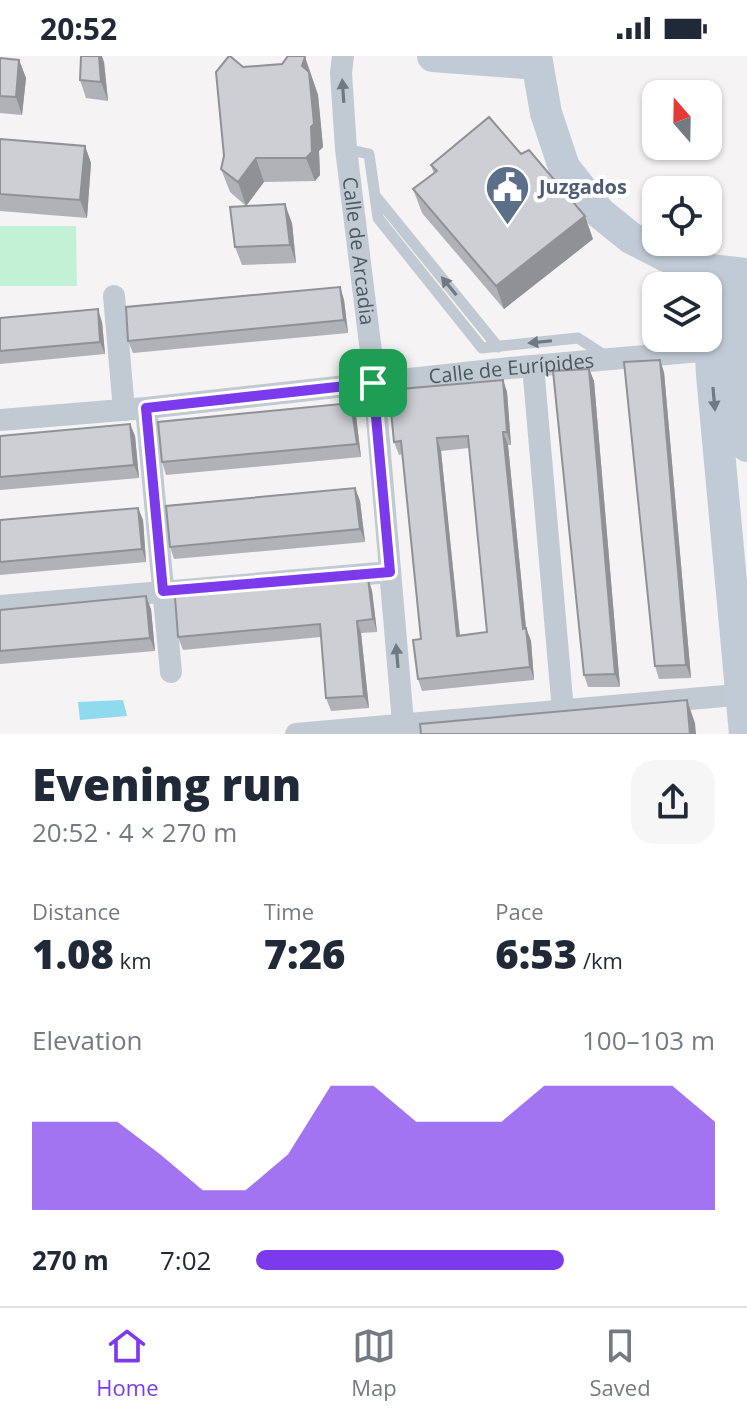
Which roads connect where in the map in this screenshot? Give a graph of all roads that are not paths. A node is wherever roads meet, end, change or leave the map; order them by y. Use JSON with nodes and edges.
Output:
{"nodes":[{"id":1,"x":343,"y":56,"type":"edge"},
{"id":2,"x":433,"y":56,"type":"edge"},
{"id":3,"x":536,"y":60,"type":"edge"},
{"id":4,"x":346,"y":149,"type":"junction"},
{"id":5,"x":690,"y":272,"type":"edge"},
{"id":6,"x":747,"y":274,"type":"edge"},
{"id":7,"x":722,"y":279,"type":"edge"},
{"id":8,"x":747,"y":281,"type":"edge"},
{"id":9,"x":114,"y":296,"type":"dead end"},
{"id":10,"x":722,"y":323,"type":"edge"},
{"id":11,"x":732,"y":348,"type":"edge"},
{"id":12,"x":612,"y":359,"type":"junction"},
{"id":13,"x":533,"y":366,"type":"junction"},
{"id":14,"x":373,"y":383,"type":"junction"},
{"id":15,"x":135,"y":409,"type":"junction"},
{"id":16,"x":0,"y":420,"type":"edge"},
{"id":17,"x":747,"y":446,"type":"edge"},
{"id":18,"x":390,"y":572,"type":"junction"},
{"id":19,"x":163,"y":591,"type":"junction"},
{"id":20,"x":0,"y":606,"type":"edge"},
{"id":21,"x":171,"y":672,"type":"dead end"},
{"id":22,"x":744,"y":695,"type":"edge"},
{"id":23,"x":563,"y":711,"type":"junction"},
{"id":24,"x":403,"y":729,"type":"edge"},
{"id":25,"x":296,"y":734,"type":"edge"},
{"id":26,"x":745,"y":734,"type":"edge"}],
"edges":[{"from":4,"to":1,"type":"street","name":"Calle de Arcadia","one_way":true},
{"from":2,"to":3,"type":"street"},
{"from":3,"to":5,"type":"street"},
{"from":12,"to":4,"type":"lane","one_way":true},
{"from":4,"to":14,"type":"street","name":"Calle de Arcadia"},
{"from":6,"to":7,"type":"street"},
{"from":8,"to":11,"type":"street"},
{"from":9,"to":15,"type":"street"},
{"from":10,"to":11,"type":"street"},
{"from":11,"to":12,"type":"street","name":"Calle de Eurípides"},
{"from":11,"to":17,"type":"street"},
{"from":11,"to":22,"type":"street","one_way":true},
{"from":12,"to":13,"type":"street","name":"Calle de Eurípides"},
{"from":13,"to":14,"type":"street","name":"Calle de Eurípides"},
{"from":13,"to":23,"type":"street"},
{"from":14,"to":15,"type":"street","name":"Calle de Eurípides"},
{"from":14,"to":18,"type":"street","name":"Calle de Arcadia"},
{"from":15,"to":16,"type":"street","name":"Calle de Eurípides"},
{"from":15,"to":19,"type":"street"},
{"from":18,"to":19,"type":"street"},
{"from":24,"to":18,"type":"street","name":"Calle de Arcadia","one_way":true},
{"from":19,"to":20,"type":"street"},
{"from":19,"to":21,"type":"street"},
{"from":22,"to":23,"type":"street"},
{"from":22,"to":26,"type":"street"},
{"from":23,"to":24,"type":"street"},
{"from":24,"to":25,"type":"street"}]}
